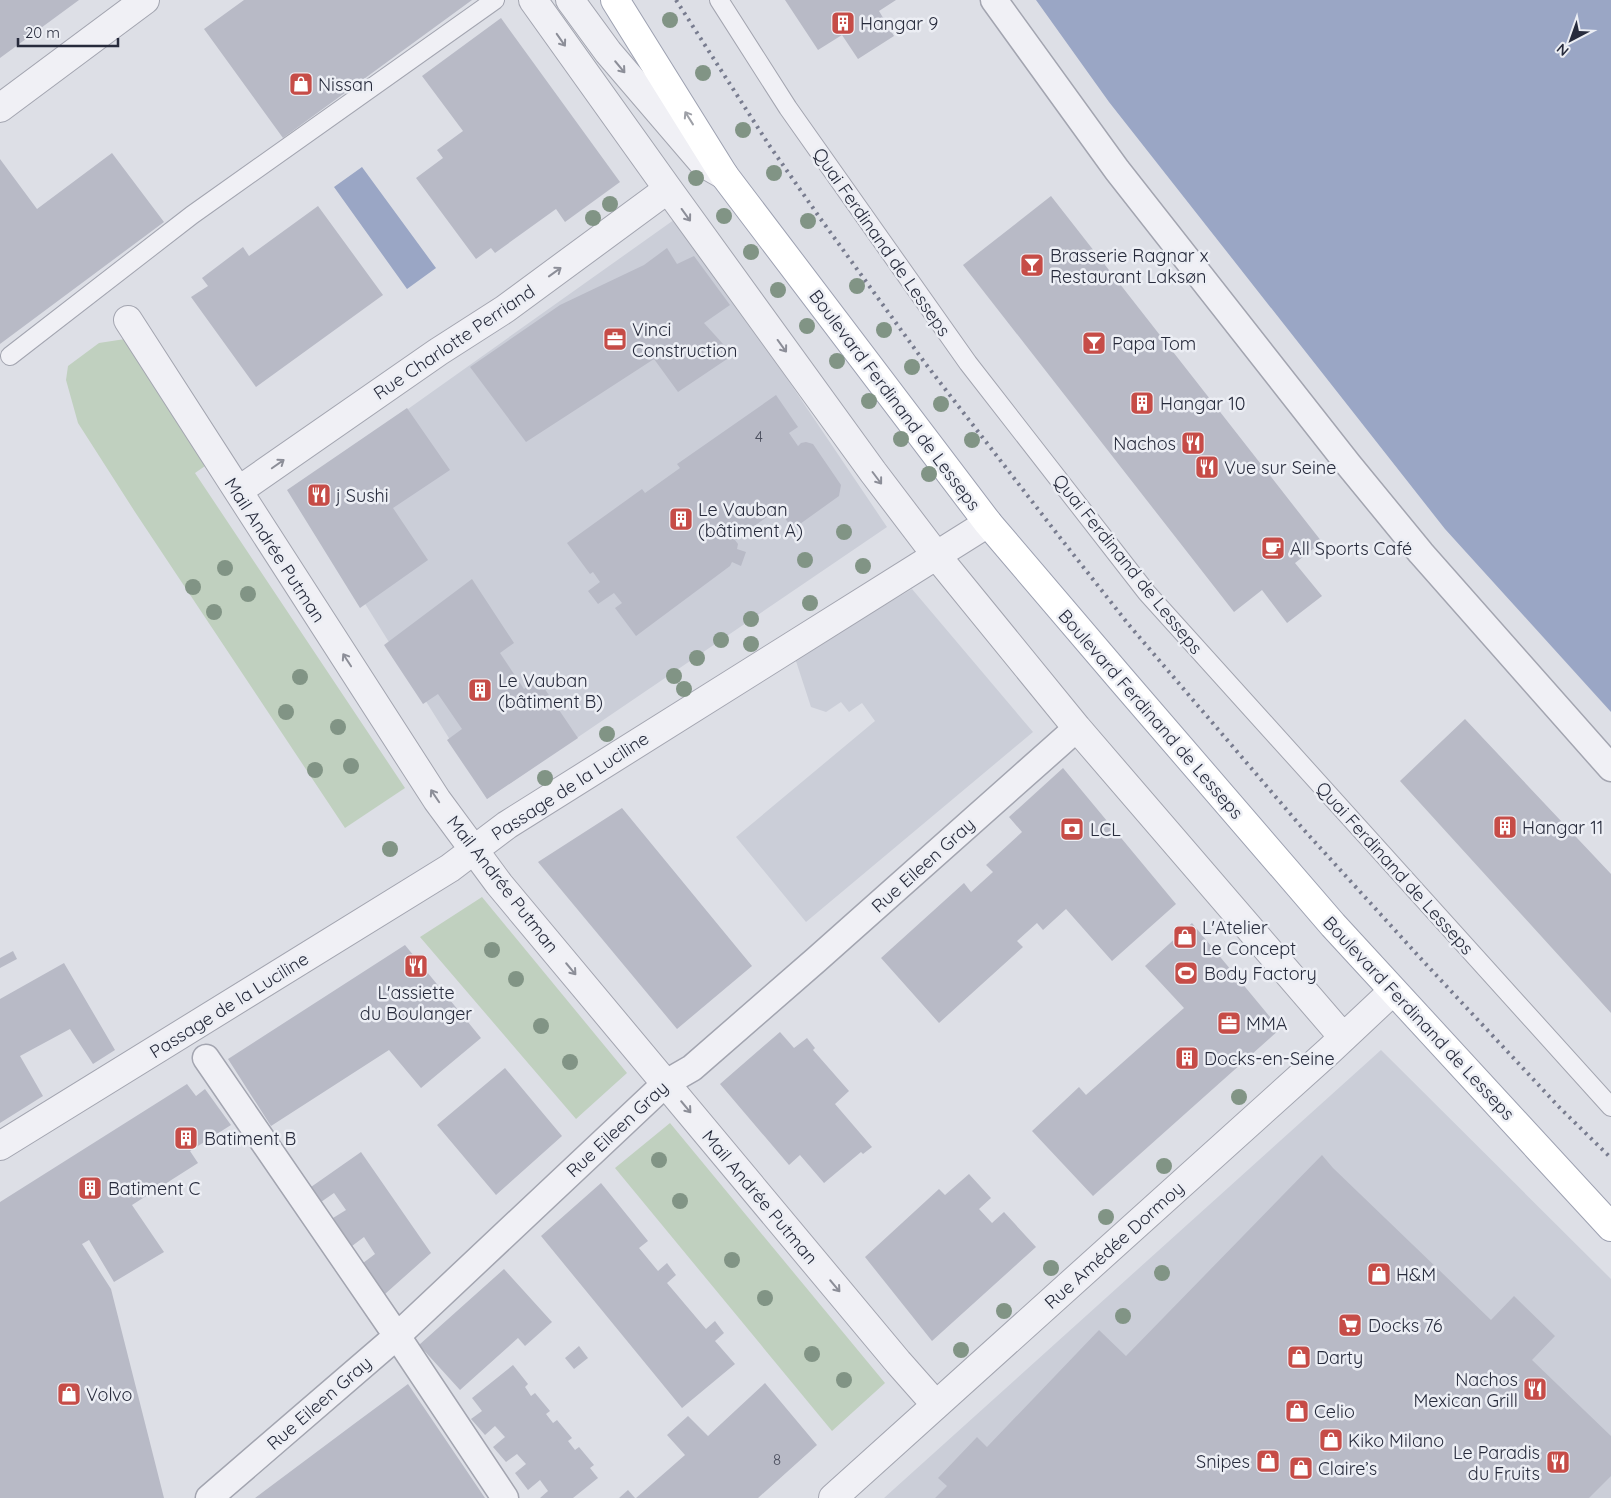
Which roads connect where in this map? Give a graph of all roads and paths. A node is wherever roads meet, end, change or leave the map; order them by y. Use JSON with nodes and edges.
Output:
{"nodes":[{"id":1,"x":145,"y":0,"type":"edge"},
{"id":2,"x":495,"y":0,"type":"edge"},
{"id":3,"x":533,"y":0,"type":"edge"},
{"id":4,"x":570,"y":0,"type":"edge"},
{"id":5,"x":615,"y":0,"type":"edge"},
{"id":6,"x":718,"y":0,"type":"edge"},
{"id":7,"x":994,"y":0,"type":"edge"},
{"id":8,"x":0,"y":108,"type":"edge"},
{"id":9,"x":724,"y":175,"type":"junction"},
{"id":10,"x":668,"y":189,"type":"junction"},
{"id":11,"x":128,"y":320,"type":"dead end"},
{"id":12,"x":10,"y":356,"type":"dead end"},
{"id":13,"x":238,"y":491,"type":"junction"},
{"id":14,"x":988,"y":522,"type":"junction"},
{"id":15,"x":936,"y":556,"type":"junction"},
{"id":16,"x":1077,"y":728,"type":"junction"},
{"id":17,"x":1611,"y":768,"type":"edge"},
{"id":18,"x":474,"y":849,"type":"junction"},
{"id":19,"x":1393,"y":991,"type":"junction"},
{"id":20,"x":1343,"y":1037,"type":"junction"},
{"id":21,"x":206,"y":1058,"type":"dead end"},
{"id":22,"x":666,"y":1083,"type":"junction"},
{"id":23,"x":1611,"y":1107,"type":"edge"},
{"id":24,"x":0,"y":1146,"type":"edge"},
{"id":25,"x":1611,"y":1227,"type":"edge"},
{"id":26,"x":397,"y":1336,"type":"junction"},
{"id":27,"x":936,"y":1405,"type":"junction"},
{"id":28,"x":209,"y":1498,"type":"edge"},
{"id":29,"x":505,"y":1498,"type":"edge"},
{"id":30,"x":833,"y":1498,"type":"edge"}],
"edges":[{"from":1,"to":8,"type":"street"},
{"from":2,"to":12,"type":"lane"},
{"from":3,"to":10,"type":"street","one_way":true},
{"from":4,"to":9,"type":"street","name":"Boulevard Ferdinand de Lesseps","one_way":true},
{"from":9,"to":5,"type":"main road","name":"Boulevard Ferdinand de Lesseps","one_way":true},
{"from":6,"to":23,"type":"lane","name":"Quai Ferdinand de Lesseps"},
{"from":7,"to":17,"type":"street"},
{"from":9,"to":14,"type":"main road","name":"Boulevard Ferdinand de Lesseps"},
{"from":13,"to":10,"type":"street","name":"Rue Charlotte Perriand","one_way":true},
{"from":10,"to":15,"type":"street","one_way":true},
{"from":11,"to":13,"type":"street","name":"Mail Andrée Putman"},
{"from":18,"to":13,"type":"street","name":"Mail Andrée Putman","one_way":true},
{"from":14,"to":15,"type":"street","name":"Passage de la Luciline"},
{"from":14,"to":19,"type":"main road","name":"Boulevard Ferdinand de Lesseps"},
{"from":15,"to":16,"type":"street"},
{"from":15,"to":18,"type":"street","name":"Passage de la Luciline"},
{"from":16,"to":20,"type":"street"},
{"from":16,"to":22,"type":"street","name":"Rue Eileen Gray"},
{"from":18,"to":22,"type":"street","name":"Mail Andrée Putman","one_way":true},
{"from":18,"to":24,"type":"street","name":"Passage de la Luciline"},
{"from":19,"to":20,"type":"street","name":"Rue Amédée Dormoy"},
{"from":19,"to":25,"type":"main road","name":"Boulevard Ferdinand de Lesseps"},
{"from":20,"to":27,"type":"street","name":"Rue Amédée Dormoy"},
{"from":21,"to":26,"type":"street"},
{"from":22,"to":26,"type":"street","name":"Rue Eileen Gray"},
{"from":22,"to":27,"type":"street","name":"Mail Andrée Putman","one_way":true},
{"from":26,"to":28,"type":"street","name":"Rue Eileen Gray"},
{"from":26,"to":29,"type":"street"},
{"from":27,"to":30,"type":"street","name":"Rue Amédée Dormoy"}]}
